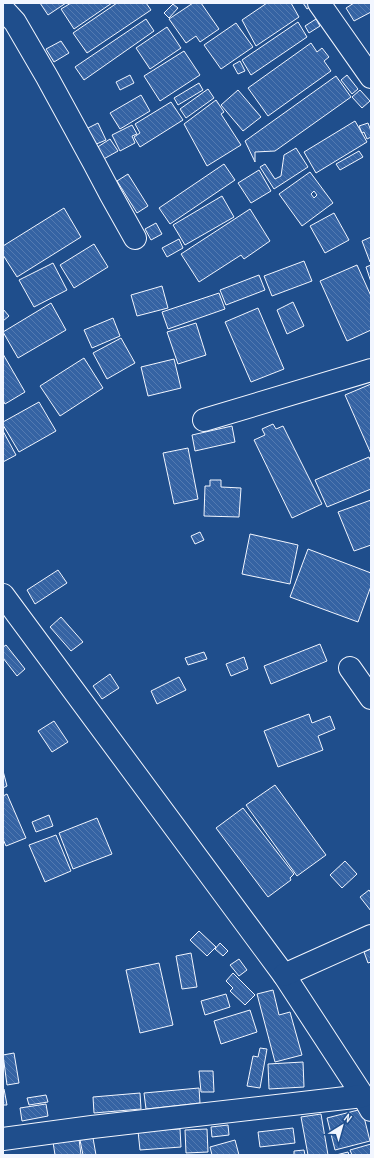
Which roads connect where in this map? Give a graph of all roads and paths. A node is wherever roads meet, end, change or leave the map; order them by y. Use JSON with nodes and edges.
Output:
{"nodes":[{"id":1,"x":319,"y":3,"type":"edge"},
{"id":2,"x":3,"y":9,"type":"edge"},
{"id":3,"x":371,"y":77,"type":"edge"},
{"id":4,"x":136,"y":238,"type":"dead end"},
{"id":5,"x":371,"y":370,"type":"edge"},
{"id":6,"x":204,"y":420,"type":"dead end"},
{"id":7,"x":3,"y":595,"type":"edge"},
{"id":8,"x":350,"y":668,"type":"dead end"},
{"id":9,"x":371,"y":698,"type":"edge"},
{"id":10,"x":371,"y":936,"type":"edge"},
{"id":11,"x":284,"y":975,"type":"junction"},
{"id":12,"x":367,"y":1103,"type":"edge"},
{"id":13,"x":3,"y":1139,"type":"edge"}],
"edges":[{"from":1,"to":3,"type":"street"},
{"from":2,"to":4,"type":"street"},
{"from":5,"to":6,"type":"street"},
{"from":7,"to":11,"type":"street"},
{"from":8,"to":9,"type":"street"},
{"from":10,"to":11,"type":"street"},
{"from":11,"to":12,"type":"street"},
{"from":12,"to":13,"type":"street"}]}
